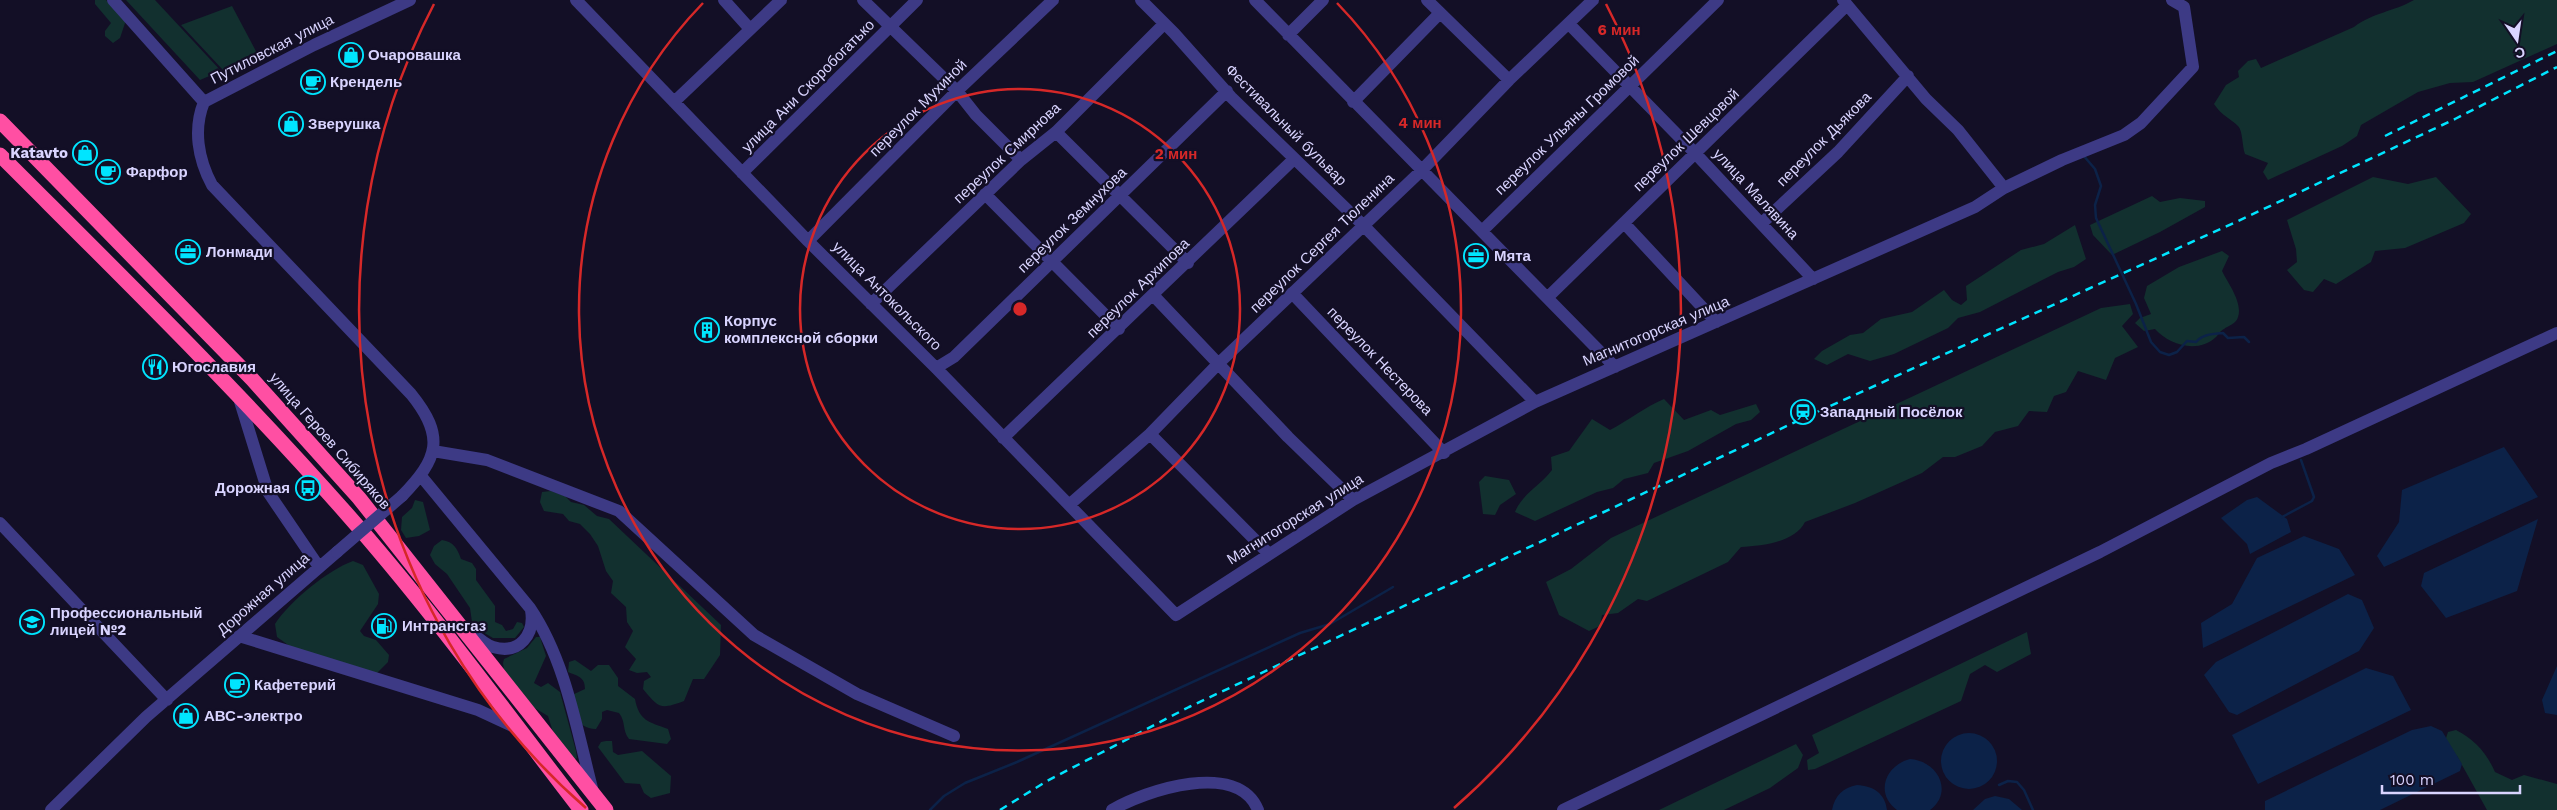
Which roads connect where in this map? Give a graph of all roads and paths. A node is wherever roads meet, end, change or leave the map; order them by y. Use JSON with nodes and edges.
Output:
{"nodes":[{"id":1,"x":113,"y":0,"type":"edge"},
{"id":2,"x":410,"y":0,"type":"edge"},
{"id":3,"x":576,"y":0,"type":"edge"},
{"id":4,"x":724,"y":0,"type":"edge"},
{"id":5,"x":781,"y":0,"type":"edge"},
{"id":6,"x":863,"y":0,"type":"edge"},
{"id":7,"x":917,"y":0,"type":"edge"},
{"id":8,"x":1054,"y":0,"type":"edge"},
{"id":9,"x":1141,"y":0,"type":"edge"},
{"id":10,"x":1255,"y":0,"type":"edge"},
{"id":11,"x":1323,"y":0,"type":"edge"},
{"id":12,"x":1427,"y":0,"type":"edge"},
{"id":13,"x":1592,"y":0,"type":"edge"},
{"id":14,"x":1718,"y":0,"type":"edge"},
{"id":15,"x":2172,"y":0,"type":"edge"},
{"id":16,"x":1845,"y":3,"type":"edge"},
{"id":17,"x":1440,"y":13,"type":"junction"},
{"id":18,"x":1164,"y":24,"type":"junction"},
{"id":19,"x":1569,"y":24,"type":"junction"},
{"id":20,"x":890,"y":27,"type":"junction"},
{"id":21,"x":750,"y":29,"type":"junction"},
{"id":22,"x":1288,"y":35,"type":"junction"},
{"id":23,"x":1908,"y":76,"type":"junction"},
{"id":24,"x":1509,"y":80,"type":"junction"},
{"id":25,"x":1630,"y":86,"type":"junction"},
{"id":26,"x":957,"y":91,"type":"junction"},
{"id":27,"x":1226,"y":91,"type":"junction"},
{"id":28,"x":204,"y":102,"type":"junction"},
{"id":29,"x":674,"y":102,"type":"junction"},
{"id":30,"x":1353,"y":102,"type":"junction"},
{"id":31,"x":0,"y":121,"type":"edge"},
{"id":32,"x":1056,"y":132,"type":"junction"},
{"id":33,"x":1695,"y":153,"type":"junction"},
{"id":34,"x":0,"y":155,"type":"edge"},
{"id":35,"x":1294,"y":159,"type":"junction"},
{"id":36,"x":1020,"y":160,"type":"junction"},
{"id":37,"x":1421,"y":171,"type":"junction"},
{"id":38,"x":742,"y":173,"type":"junction"},
{"id":39,"x":2004,"y":188,"type":"junction"},
{"id":40,"x":985,"y":194,"type":"junction"},
{"id":41,"x":1121,"y":196,"type":"junction"},
{"id":42,"x":1624,"y":223,"type":"junction"},
{"id":43,"x":1762,"y":223,"type":"junction"},
{"id":44,"x":1364,"y":226,"type":"junction"},
{"id":45,"x":1482,"y":230,"type":"junction"},
{"id":46,"x":808,"y":242,"type":"junction"},
{"id":47,"x":1053,"y":260,"type":"junction"},
{"id":48,"x":1188,"y":263,"type":"junction"},
{"id":49,"x":1813,"y":279,"type":"junction"},
{"id":50,"x":1292,"y":293,"type":"junction"},
{"id":51,"x":1153,"y":294,"type":"junction"},
{"id":52,"x":1548,"y":297,"type":"junction"},
{"id":53,"x":871,"y":304,"type":"junction"},
{"id":54,"x":1716,"y":322,"type":"junction"},
{"id":55,"x":1119,"y":329,"type":"junction"},
{"id":56,"x":2557,"y":333,"type":"edge"},
{"id":57,"x":1219,"y":363,"type":"junction"},
{"id":58,"x":1615,"y":366,"type":"junction"},
{"id":59,"x":936,"y":368,"type":"junction"},
{"id":60,"x":238,"y":395,"type":"junction"},
{"id":61,"x":1535,"y":402,"type":"junction"},
{"id":62,"x":1150,"y":434,"type":"junction"},
{"id":63,"x":1003,"y":438,"type":"junction"},
{"id":64,"x":433,"y":451,"type":"junction"},
{"id":65,"x":1444,"y":453,"type":"junction"},
{"id":66,"x":421,"y":476,"type":"junction"},
{"id":67,"x":1353,"y":500,"type":"junction"},
{"id":68,"x":1069,"y":505,"type":"junction"},
{"id":69,"x":0,"y":523,"type":"edge"},
{"id":70,"x":1268,"y":554,"type":"junction"},
{"id":71,"x":319,"y":567,"type":"junction"},
{"id":72,"x":530,"y":608,"type":"junction"},
{"id":73,"x":1176,"y":615,"type":"joint"},
{"id":74,"x":460,"y":623,"type":"junction"},
{"id":75,"x":239,"y":636,"type":"junction"},
{"id":76,"x":167,"y":700,"type":"junction"},
{"id":77,"x":519,"y":729,"type":"junction"},
{"id":78,"x":954,"y":736,"type":"dead end"},
{"id":79,"x":593,"y":792,"type":"junction"},
{"id":80,"x":51,"y":810,"type":"edge"},
{"id":81,"x":581,"y":810,"type":"edge"},
{"id":82,"x":606,"y":810,"type":"edge"},
{"id":83,"x":1112,"y":810,"type":"edge"},
{"id":84,"x":1258,"y":810,"type":"edge"},
{"id":85,"x":1564,"y":810,"type":"edge"}],
"edges":[{"from":1,"to":28,"type":"street"},
{"from":2,"to":28,"type":"street","name":"Путиловская улица"},
{"from":3,"to":29,"type":"street","name":"улица Антокольского"},
{"from":4,"to":21,"type":"street"},
{"from":5,"to":21,"type":"street"},
{"from":6,"to":20,"type":"street"},
{"from":7,"to":20,"type":"street","name":"улица Ани Скоробогатько"},
{"from":8,"to":26,"type":"street","name":"переулок Мухиной"},
{"from":9,"to":18,"type":"street","name":"Фестивальный бульвар"},
{"from":10,"to":22,"type":"street"},
{"from":11,"to":22,"type":"street"},
{"from":12,"to":17,"type":"street"},
{"from":13,"to":19,"type":"street","name":"переулок Сергея Тюленина"},
{"from":14,"to":25,"type":"street","name":"переулок Ульяны Громовой"},
{"from":15,"to":39,"type":"street","name":"Магнитогорская улица"},
{"from":16,"to":23,"type":"street"},
{"from":16,"to":33,"type":"street","name":"переулок Шевцовой"},
{"from":17,"to":24,"type":"street"},
{"from":17,"to":30,"type":"street"},
{"from":18,"to":27,"type":"street","name":"Фестивальный бульвар"},
{"from":18,"to":32,"type":"street","name":"переулок Смирнова"},
{"from":19,"to":24,"type":"street","name":"переулок Сергея Тюленина"},
{"from":19,"to":25,"type":"street","name":"улица Малявина"},
{"from":20,"to":26,"type":"street"},
{"from":20,"to":38,"type":"street","name":"улица Ани Скоробогатько"},
{"from":21,"to":29,"type":"street"},
{"from":22,"to":30,"type":"street"},
{"from":23,"to":39,"type":"street"},
{"from":23,"to":43,"type":"street","name":"переулок Дьякова"},
{"from":24,"to":37,"type":"street","name":"переулок Сергея Тюленина"},
{"from":25,"to":33,"type":"street","name":"улица Малявина"},
{"from":25,"to":45,"type":"street","name":"переулок Ульяны Громовой"},
{"from":26,"to":36,"type":"street"},
{"from":26,"to":46,"type":"street","name":"переулок Мухиной"},
{"from":27,"to":35,"type":"street","name":"Фестивальный бульвар"},
{"from":27,"to":41,"type":"street","name":"переулок Земнухова"},
{"from":28,"to":64,"type":"street"},
{"from":29,"to":38,"type":"street","name":"улица Антокольского"},
{"from":30,"to":37,"type":"street"},
{"from":31,"to":74,"type":"highway","name":"улица Героев Сибиряков"},
{"from":32,"to":36,"type":"street","name":"переулок Смирнова"},
{"from":32,"to":41,"type":"street"},
{"from":33,"to":42,"type":"street","name":"переулок Шевцовой"},
{"from":33,"to":43,"type":"street","name":"улица Малявина"},
{"from":34,"to":60,"type":"highway"},
{"from":35,"to":44,"type":"street","name":"Фестивальный бульвар"},
{"from":35,"to":48,"type":"street","name":"переулок Архипова"},
{"from":36,"to":40,"type":"street","name":"переулок Смирнова"},
{"from":37,"to":44,"type":"street","name":"переулок Сергея Тюленина"},
{"from":37,"to":45,"type":"street"},
{"from":38,"to":46,"type":"street","name":"улица Антокольского"},
{"from":39,"to":49,"type":"street","name":"Магнитогорская улица"},
{"from":40,"to":47,"type":"street"},
{"from":40,"to":53,"type":"street","name":"переулок Смирнова"},
{"from":41,"to":47,"type":"street","name":"переулок Земнухова"},
{"from":41,"to":48,"type":"street"},
{"from":42,"to":52,"type":"street","name":"переулок Шевцовой"},
{"from":42,"to":54,"type":"street"},
{"from":43,"to":49,"type":"street","name":"улица Малявина"},
{"from":44,"to":50,"type":"street","name":"переулок Сергея Тюленина"},
{"from":44,"to":61,"type":"street","name":"Фестивальный бульвар"},
{"from":45,"to":52,"type":"street"},
{"from":46,"to":53,"type":"street","name":"улица Антокольского"},
{"from":47,"to":55,"type":"street"},
{"from":47,"to":59,"type":"street","name":"переулок Земнухова"},
{"from":48,"to":51,"type":"street","name":"переулок Архипова"},
{"from":49,"to":54,"type":"street","name":"Магнитогорская улица"},
{"from":50,"to":57,"type":"street","name":"переулок Сергея Тюленина"},
{"from":50,"to":65,"type":"street","name":"переулок Нестерова"},
{"from":51,"to":55,"type":"street","name":"переулок Архипова"},
{"from":51,"to":57,"type":"street"},
{"from":52,"to":58,"type":"street"},
{"from":53,"to":59,"type":"street","name":"улица Антокольского"},
{"from":54,"to":58,"type":"street","name":"Магнитогорская улица"},
{"from":55,"to":63,"type":"street","name":"переулок Архипова"},
{"from":56,"to":85,"type":"street"},
{"from":57,"to":62,"type":"street","name":"переулок Сергея Тюленина"},
{"from":57,"to":67,"type":"street"},
{"from":58,"to":61,"type":"street","name":"Магнитогорская улица"},
{"from":59,"to":63,"type":"street","name":"улица Антокольского"},
{"from":60,"to":71,"type":"street"},
{"from":60,"to":77,"type":"highway"},
{"from":61,"to":65,"type":"street","name":"Магнитогорская улица"},
{"from":62,"to":68,"type":"street","name":"переулок Сергея Тюленина"},
{"from":62,"to":70,"type":"street"},
{"from":63,"to":68,"type":"street","name":"улица Антокольского"},
{"from":64,"to":66,"type":"street","name":"Дорожная улица"},
{"from":64,"to":78,"type":"street"},
{"from":65,"to":67,"type":"street","name":"Магнитогорская улица"},
{"from":66,"to":71,"type":"street","name":"Дорожная улица","bridge":true},
{"from":66,"to":72,"type":"street"},
{"from":67,"to":70,"type":"street","name":"Магнитогорская улица"},
{"from":68,"to":73,"type":"street","name":"улица Антокольского"},
{"from":69,"to":76,"type":"street"},
{"from":70,"to":73,"type":"street","name":"Магнитогорская улица"},
{"from":71,"to":75,"type":"street","name":"Дорожная улица"},
{"from":72,"to":74,"type":"street"},
{"from":72,"to":79,"type":"street"},
{"from":74,"to":79,"type":"highway","name":"улица Героев Сибиряков"},
{"from":75,"to":76,"type":"street","name":"Дорожная улица"},
{"from":75,"to":77,"type":"street"},
{"from":76,"to":80,"type":"street","name":"Дорожная улица"},
{"from":77,"to":81,"type":"highway"},
{"from":79,"to":82,"type":"highway","name":"улица Героев Сибиряков"},
{"from":83,"to":84,"type":"street"}]}
